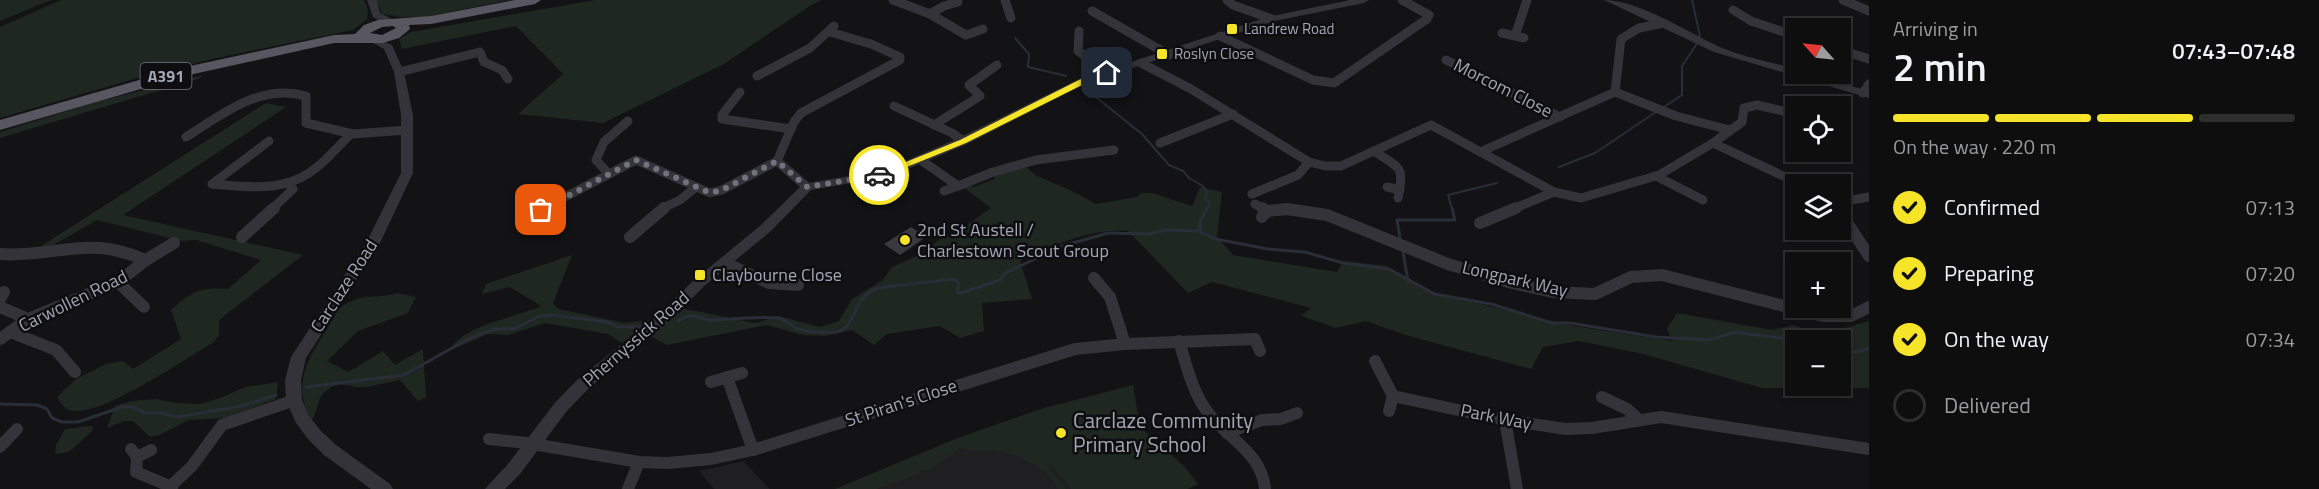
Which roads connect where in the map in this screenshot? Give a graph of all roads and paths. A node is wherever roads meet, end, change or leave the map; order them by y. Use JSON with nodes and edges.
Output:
{"nodes":[{"id":1,"x":372,"y":0,"type":"edge"},
{"id":2,"x":535,"y":0,"type":"edge"},
{"id":3,"x":893,"y":0,"type":"edge"},
{"id":4,"x":956,"y":0,"type":"edge"},
{"id":5,"x":1005,"y":0,"type":"edge"},
{"id":6,"x":1227,"y":0,"type":"edge"},
{"id":7,"x":1364,"y":0,"type":"edge"},
{"id":8,"x":1402,"y":0,"type":"edge"},
{"id":9,"x":1527,"y":0,"type":"edge"},
{"id":10,"x":1610,"y":0,"type":"edge"},
{"id":11,"x":1843,"y":0,"type":"edge"},
{"id":12,"x":1733,"y":10,"type":"dead end"},
{"id":13,"x":1868,"y":10,"type":"edge"},
{"id":14,"x":1092,"y":11,"type":"dead end"},
{"id":15,"x":930,"y":14,"type":"junction"},
{"id":16,"x":1011,"y":18,"type":"dead end"},
{"id":17,"x":1272,"y":19,"type":"junction"},
{"id":18,"x":1664,"y":23,"type":"junction"},
{"id":19,"x":983,"y":29,"type":"dead end"},
{"id":20,"x":370,"y":30,"type":"junction"},
{"id":21,"x":394,"y":31,"type":"junction"},
{"id":22,"x":1079,"y":32,"type":"dead end"},
{"id":23,"x":1785,"y":32,"type":"edge"},
{"id":24,"x":1502,"y":33,"type":"dead end"},
{"id":25,"x":1220,"y":36,"type":"junction"},
{"id":26,"x":1515,"y":36,"type":"junction"},
{"id":27,"x":1524,"y":38,"type":"dead end"},
{"id":28,"x":1851,"y":53,"type":"edge"},
{"id":29,"x":1168,"y":55,"type":"junction"},
{"id":30,"x":1869,"y":59,"type":"edge"},
{"id":31,"x":1446,"y":60,"type":"dead end"},
{"id":32,"x":1141,"y":63,"type":"junction"},
{"id":33,"x":996,"y":65,"type":"dead end"},
{"id":34,"x":1785,"y":70,"type":"edge"},
{"id":35,"x":399,"y":72,"type":"junction"},
{"id":36,"x":1107,"y":73,"type":"junction"},
{"id":37,"x":757,"y":76,"type":"dead end"},
{"id":38,"x":508,"y":79,"type":"dead end"},
{"id":39,"x":1842,"y":84,"type":"edge"},
{"id":40,"x":1867,"y":90,"type":"edge"},
{"id":41,"x":740,"y":92,"type":"dead end"},
{"id":42,"x":1615,"y":92,"type":"junction"},
{"id":43,"x":894,"y":106,"type":"dead end"},
{"id":44,"x":1785,"y":111,"type":"edge"},
{"id":45,"x":1233,"y":114,"type":"junction"},
{"id":46,"x":1560,"y":117,"type":"junction"},
{"id":47,"x":628,"y":121,"type":"dead end"},
{"id":48,"x":0,"y":125,"type":"edge"},
{"id":49,"x":934,"y":125,"type":"junction"},
{"id":50,"x":791,"y":129,"type":"junction"},
{"id":51,"x":407,"y":130,"type":"junction"},
{"id":52,"x":1730,"y":130,"type":"junction"},
{"id":53,"x":351,"y":134,"type":"junction"},
{"id":54,"x":186,"y":137,"type":"dead end"},
{"id":55,"x":269,"y":141,"type":"dead end"},
{"id":56,"x":963,"y":141,"type":"junction"},
{"id":57,"x":1160,"y":143,"type":"dead end"},
{"id":58,"x":1713,"y":143,"type":"junction"},
{"id":59,"x":1114,"y":150,"type":"dead end"},
{"id":60,"x":1374,"y":151,"type":"junction"},
{"id":61,"x":1480,"y":152,"type":"junction"},
{"id":62,"x":921,"y":160,"type":"junction"},
{"id":63,"x":777,"y":161,"type":"junction"},
{"id":64,"x":1309,"y":162,"type":"junction"},
{"id":65,"x":609,"y":174,"type":"junction"},
{"id":66,"x":1656,"y":176,"type":"junction"},
{"id":67,"x":1785,"y":177,"type":"edge"},
{"id":68,"x":288,"y":183,"type":"junction"},
{"id":69,"x":958,"y":186,"type":"junction"},
{"id":70,"x":696,"y":187,"type":"junction"},
{"id":71,"x":807,"y":187,"type":"junction"},
{"id":72,"x":1388,"y":187,"type":"dead end"},
{"id":73,"x":944,"y":191,"type":"dead end"},
{"id":74,"x":1554,"y":192,"type":"junction"},
{"id":75,"x":1869,"y":197,"type":"edge"},
{"id":76,"x":1704,"y":200,"type":"dead end"},
{"id":77,"x":1851,"y":200,"type":"edge"},
{"id":78,"x":524,"y":204,"type":"dead end"},
{"id":79,"x":541,"y":210,"type":"junction"},
{"id":80,"x":1480,"y":224,"type":"dead end"},
{"id":81,"x":539,"y":225,"type":"dead end"},
{"id":82,"x":1851,"y":226,"type":"edge"},
{"id":83,"x":1857,"y":234,"type":"junction"},
{"id":84,"x":1869,"y":235,"type":"edge"},
{"id":85,"x":242,"y":237,"type":"dead end"},
{"id":86,"x":630,"y":237,"type":"dead end"},
{"id":87,"x":174,"y":243,"type":"dead end"},
{"id":88,"x":0,"y":254,"type":"edge"},
{"id":89,"x":1869,"y":256,"type":"edge"},
{"id":90,"x":146,"y":260,"type":"junction"},
{"id":91,"x":725,"y":263,"type":"junction"},
{"id":92,"x":1091,"y":276,"type":"dead end"},
{"id":93,"x":118,"y":282,"type":"junction"},
{"id":94,"x":798,"y":285,"type":"dead end"},
{"id":95,"x":0,"y":307,"type":"edge"},
{"id":96,"x":144,"y":307,"type":"dead end"},
{"id":97,"x":1869,"y":307,"type":"edge"},
{"id":98,"x":28,"y":319,"type":"junction"},
{"id":99,"x":5,"y":335,"type":"edge"},
{"id":100,"x":1179,"y":341,"type":"junction"},
{"id":101,"x":1125,"y":344,"type":"junction"},
{"id":102,"x":1260,"y":351,"type":"dead end"},
{"id":103,"x":1375,"y":361,"type":"dead end"},
{"id":104,"x":75,"y":372,"type":"dead end"},
{"id":105,"x":742,"y":373,"type":"dead end"},
{"id":106,"x":726,"y":377,"type":"junction"},
{"id":107,"x":711,"y":382,"type":"dead end"},
{"id":108,"x":1393,"y":396,"type":"junction"},
{"id":109,"x":1602,"y":397,"type":"dead end"},
{"id":110,"x":292,"y":401,"type":"junction"},
{"id":111,"x":1389,"y":411,"type":"dead end"},
{"id":112,"x":1297,"y":413,"type":"dead end"},
{"id":113,"x":1505,"y":420,"type":"junction"},
{"id":114,"x":1640,"y":420,"type":"junction"},
{"id":115,"x":17,"y":429,"type":"dead end"},
{"id":116,"x":1227,"y":433,"type":"junction"},
{"id":117,"x":489,"y":439,"type":"dead end"},
{"id":118,"x":536,"y":443,"type":"junction"},
{"id":119,"x":0,"y":447,"type":"edge"},
{"id":120,"x":1869,"y":449,"type":"edge"},
{"id":121,"x":151,"y":450,"type":"dead end"},
{"id":122,"x":753,"y":450,"type":"junction"},
{"id":123,"x":639,"y":462,"type":"junction"},
{"id":124,"x":172,"y":488,"type":"edge"},
{"id":125,"x":384,"y":489,"type":"edge"},
{"id":126,"x":494,"y":489,"type":"edge"},
{"id":127,"x":628,"y":489,"type":"edge"},
{"id":128,"x":1265,"y":489,"type":"edge"},
{"id":129,"x":1517,"y":489,"type":"edge"}],
"edges":[{"from":1,"to":20,"type":"street"},
{"from":2,"to":21,"type":"highway"},
{"from":3,"to":15,"type":"street"},
{"from":4,"to":15,"type":"street"},
{"from":5,"to":16,"type":"street"},
{"from":6,"to":17,"type":"street"},
{"from":7,"to":17,"type":"street"},
{"from":8,"to":25,"type":"street"},
{"from":9,"to":26,"type":"street"},
{"from":10,"to":18,"type":"street"},
{"from":11,"to":13,"type":"street"},
{"from":12,"to":23,"type":"street"},
{"from":14,"to":29,"type":"street"},
{"from":15,"to":19,"type":"street"},
{"from":17,"to":25,"type":"street"},
{"from":18,"to":34,"type":"street"},
{"from":18,"to":42,"type":"street"},
{"from":20,"to":21,"type":"highway"},
{"from":20,"to":21,"type":"street"},
{"from":20,"to":48,"type":"highway","number":"A391"},
{"from":21,"to":35,"type":"street","name":"Carclaze Road"},
{"from":22,"to":36,"type":"street"},
{"from":24,"to":26,"type":"street"},
{"from":25,"to":29,"type":"street"},
{"from":26,"to":27,"type":"street"},
{"from":28,"to":30,"type":"street"},
{"from":29,"to":32,"type":"street"},
{"from":31,"to":46,"type":"street","name":"Morcom Close"},
{"from":32,"to":36,"type":"street"},
{"from":32,"to":45,"type":"street"},
{"from":33,"to":49,"type":"street"},
{"from":35,"to":38,"type":"street"},
{"from":35,"to":51,"type":"street","name":"Carclaze Road"},
{"from":36,"to":56,"type":"street"},
{"from":37,"to":50,"type":"street"},
{"from":39,"to":40,"type":"street"},
{"from":41,"to":50,"type":"street"},
{"from":42,"to":46,"type":"street","name":"Morcom Close"},
{"from":42,"to":52,"type":"street"},
{"from":43,"to":49,"type":"street"},
{"from":44,"to":52,"type":"street"},
{"from":45,"to":57,"type":"street"},
{"from":45,"to":64,"type":"street"},
{"from":46,"to":61,"type":"street","name":"Morcom Close"},
{"from":47,"to":65,"type":"street"},
{"from":49,"to":56,"type":"street"},
{"from":50,"to":63,"type":"street"},
{"from":51,"to":53,"type":"street"},
{"from":51,"to":110,"type":"street","name":"Carclaze Road"},
{"from":52,"to":58,"type":"street"},
{"from":53,"to":54,"type":"street"},
{"from":53,"to":68,"type":"street"},
{"from":55,"to":68,"type":"street"},
{"from":56,"to":62,"type":"street"},
{"from":58,"to":66,"type":"street"},
{"from":58,"to":67,"type":"street"},
{"from":59,"to":69,"type":"street"},
{"from":60,"to":61,"type":"street"},
{"from":60,"to":64,"type":"street"},
{"from":60,"to":72,"type":"street"},
{"from":61,"to":74,"type":"street"},
{"from":62,"to":69,"type":"street"},
{"from":62,"to":71,"type":"street"},
{"from":63,"to":70,"type":"street"},
{"from":63,"to":71,"type":"street"},
{"from":64,"to":97,"type":"street","name":"Longpark Way"},
{"from":65,"to":70,"type":"street"},
{"from":65,"to":79,"type":"street"},
{"from":66,"to":74,"type":"street"},
{"from":66,"to":76,"type":"street"},
{"from":68,"to":85,"type":"street"},
{"from":69,"to":73,"type":"street"},
{"from":70,"to":86,"type":"street"},
{"from":71,"to":91,"type":"street","name":"Phernyssick Road"},
{"from":74,"to":80,"type":"street"},
{"from":75,"to":77,"type":"street"},
{"from":78,"to":79,"type":"street"},
{"from":79,"to":81,"type":"street"},
{"from":82,"to":83,"type":"street"},
{"from":83,"to":84,"type":"street"},
{"from":83,"to":89,"type":"street"},
{"from":87,"to":90,"type":"street","name":"Carwollen Road"},
{"from":88,"to":90,"type":"street"},
{"from":90,"to":93,"type":"street","name":"Carwollen Road"},
{"from":91,"to":94,"type":"street"},
{"from":91,"to":118,"type":"street","name":"Phernyssick Road"},
{"from":92,"to":101,"type":"street"},
{"from":93,"to":96,"type":"street"},
{"from":93,"to":98,"type":"street","name":"Carwollen Road"},
{"from":95,"to":98,"type":"street"},
{"from":98,"to":99,"type":"street","name":"Carwollen Road"},
{"from":99,"to":104,"type":"street"},
{"from":100,"to":101,"type":"street","name":"St Piran's Close"},
{"from":100,"to":102,"type":"street","name":"St Piran's Close"},
{"from":100,"to":116,"type":"street"},
{"from":101,"to":122,"type":"street","name":"St Piran's Close"},
{"from":103,"to":108,"type":"street"},
{"from":105,"to":106,"type":"street"},
{"from":106,"to":107,"type":"street"},
{"from":106,"to":122,"type":"street"},
{"from":108,"to":111,"type":"street"},
{"from":108,"to":113,"type":"street","name":"Park Way"},
{"from":109,"to":114,"type":"street"},
{"from":110,"to":124,"type":"street"},
{"from":110,"to":125,"type":"street","name":"Carclaze Road"},
{"from":112,"to":116,"type":"street"},
{"from":113,"to":114,"type":"street","name":"Park Way"},
{"from":113,"to":129,"type":"street"},
{"from":114,"to":120,"type":"street","name":"Park Way"},
{"from":115,"to":119,"type":"street"},
{"from":116,"to":128,"type":"street"},
{"from":117,"to":118,"type":"street","name":"St Piran's Close"},
{"from":118,"to":123,"type":"street","name":"St Piran's Close"},
{"from":118,"to":126,"type":"street","name":"Phernyssick Road"},
{"from":121,"to":124,"type":"street"},
{"from":122,"to":123,"type":"street","name":"St Piran's Close"},
{"from":123,"to":127,"type":"street"}]}
